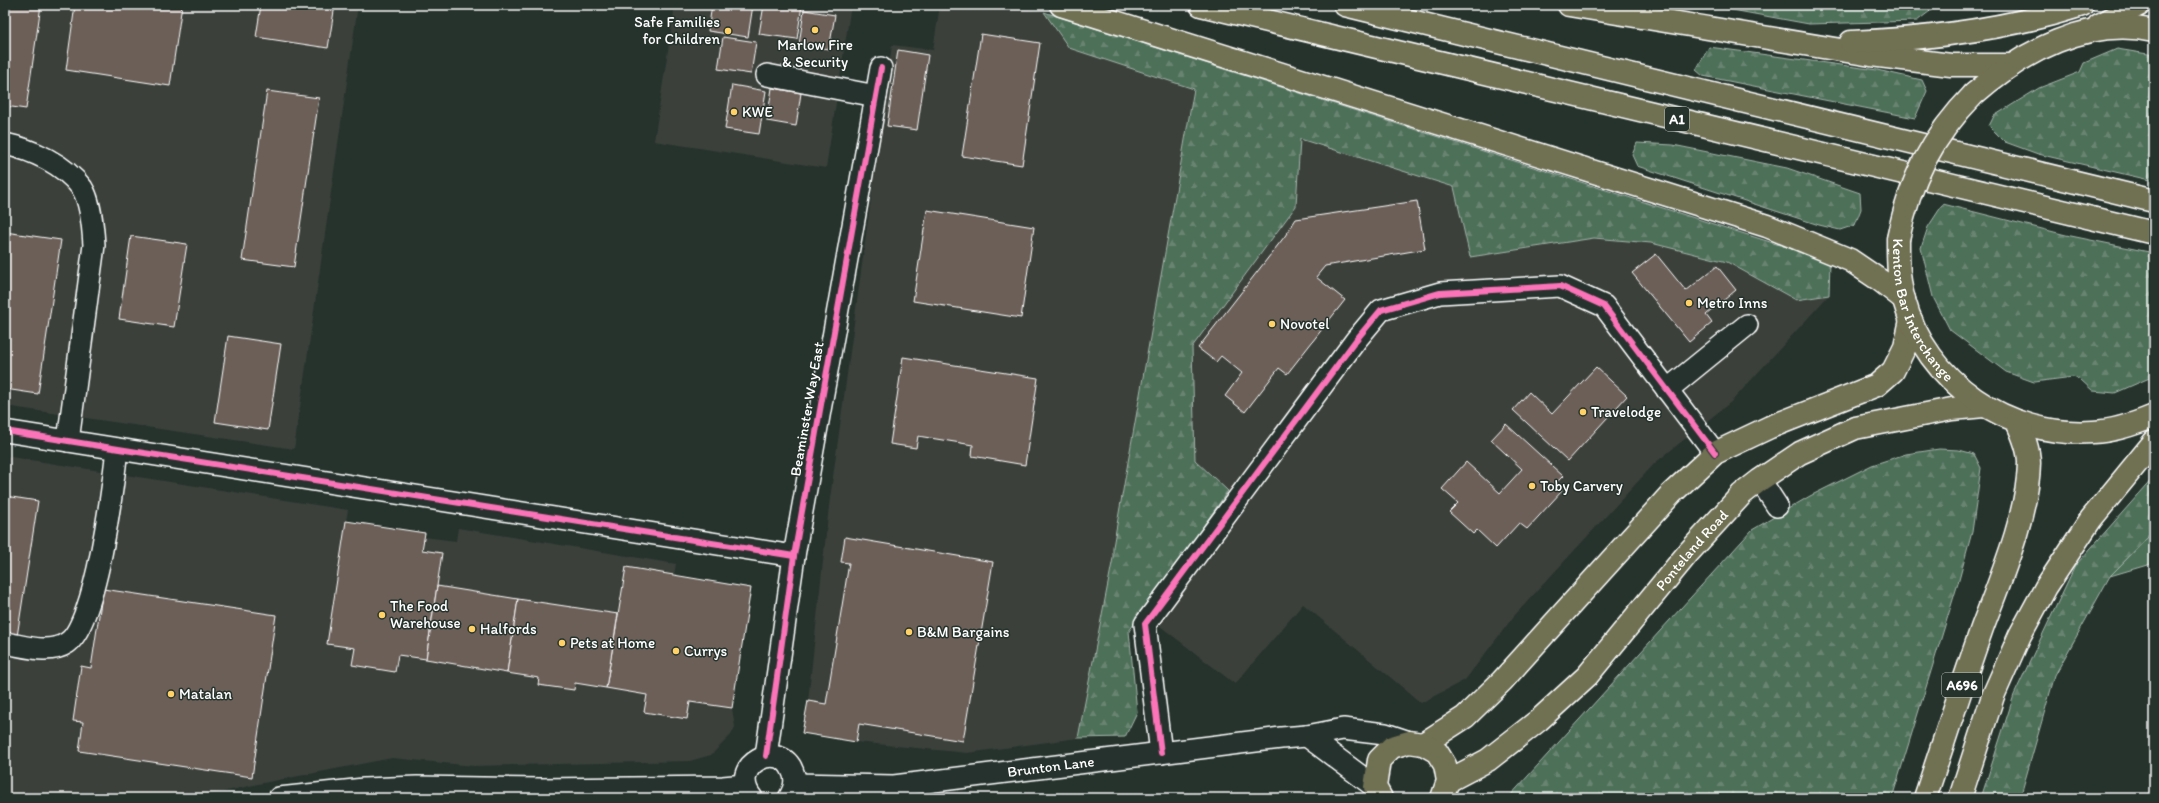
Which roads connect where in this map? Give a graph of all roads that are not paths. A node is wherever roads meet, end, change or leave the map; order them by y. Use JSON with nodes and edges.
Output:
{"nodes":[{"id":1,"x":1061,"y":5,"type":"edge"},
{"id":2,"x":1201,"y":5,"type":"edge"},
{"id":3,"x":1345,"y":5,"type":"edge"},
{"id":4,"x":1569,"y":5,"type":"edge"},
{"id":5,"x":2082,"y":5,"type":"edge"},
{"id":6,"x":2139,"y":5,"type":"edge"},
{"id":7,"x":2154,"y":31,"type":"edge"},
{"id":8,"x":2083,"y":32,"type":"junction"},
{"id":9,"x":1806,"y":43,"type":"junction"},
{"id":10,"x":2012,"y":65,"type":"junction"},
{"id":11,"x":881,"y":68,"type":"dead end"},
{"id":12,"x":767,"y":75,"type":"dead end"},
{"id":13,"x":876,"y":96,"type":"junction"},
{"id":14,"x":5,"y":144,"type":"edge"},
{"id":15,"x":2154,"y":201,"type":"edge"},
{"id":16,"x":2154,"y":234,"type":"edge"},
{"id":17,"x":1904,"y":299,"type":"junction"},
{"id":18,"x":1911,"y":320,"type":"junction"},
{"id":19,"x":1747,"y":325,"type":"dead end"},
{"id":20,"x":1667,"y":390,"type":"junction"},
{"id":21,"x":1984,"y":406,"type":"junction"},
{"id":22,"x":2154,"y":416,"type":"edge"},
{"id":23,"x":2017,"y":422,"type":"junction"},
{"id":24,"x":5,"y":431,"type":"edge"},
{"id":25,"x":68,"y":441,"type":"junction"},
{"id":26,"x":2154,"y":442,"type":"edge"},
{"id":27,"x":117,"y":449,"type":"junction"},
{"id":28,"x":1714,"y":453,"type":"junction"},
{"id":29,"x":1760,"y":480,"type":"junction"},
{"id":30,"x":1777,"y":506,"type":"dead end"},
{"id":31,"x":794,"y":556,"type":"junction"},
{"id":32,"x":5,"y":643,"type":"edge"},
{"id":33,"x":1306,"y":736,"type":"junction"},
{"id":34,"x":1416,"y":743,"type":"junction"},
{"id":35,"x":1161,"y":753,"type":"junction"},
{"id":36,"x":766,"y":756,"type":"junction"},
{"id":37,"x":1445,"y":789,"type":"edge"},
{"id":38,"x":748,"y":791,"type":"edge"},
{"id":39,"x":792,"y":791,"type":"edge"},
{"id":40,"x":364,"y":794,"type":"edge"},
{"id":41,"x":1378,"y":794,"type":"edge"},
{"id":42,"x":279,"y":798,"type":"edge"},
{"id":43,"x":1925,"y":798,"type":"edge"},
{"id":44,"x":1960,"y":798,"type":"edge"}],
"edges":[{"from":1,"to":17,"type":"main road"},
{"from":2,"to":16,"type":"main road","number":"A1"},
{"from":3,"to":15,"type":"main road","number":"A1"},
{"from":4,"to":9,"type":"main road"},
{"from":5,"to":9,"type":"main road"},
{"from":6,"to":8,"type":"main road"},
{"from":7,"to":8,"type":"main road","name":"Kenton Bar Interchange"},
{"from":8,"to":10,"type":"main road","name":"Kenton Bar Interchange"},
{"from":9,"to":10,"type":"main road"},
{"from":10,"to":17,"type":"main road","name":"Kenton Bar Interchange","bridge":true},
{"from":11,"to":13,"type":"street","name":"Beaminster Way East"},
{"from":12,"to":13,"type":"street"},
{"from":13,"to":31,"type":"street","name":"Beaminster Way East"},
{"from":14,"to":25,"type":"street"},
{"from":17,"to":18,"type":"main road","name":"Kenton Bar Interchange"},
{"from":18,"to":21,"type":"main road","name":"Kenton Bar Interchange"},
{"from":18,"to":28,"type":"main road"},
{"from":19,"to":20,"type":"street"},
{"from":20,"to":28,"type":"street"},
{"from":20,"to":35,"type":"street"},
{"from":21,"to":23,"type":"main road","name":"Kenton Bar Interchange"},
{"from":21,"to":29,"type":"main road","name":"Ponteland Road"},
{"from":22,"to":23,"type":"main road","name":"Kenton Bar Interchange"},
{"from":23,"to":43,"type":"main road","number":"A696"},
{"from":24,"to":25,"type":"street"},
{"from":25,"to":27,"type":"street"},
{"from":26,"to":44,"type":"main road","number":"A696"},
{"from":27,"to":31,"type":"street"},
{"from":27,"to":32,"type":"street"},
{"from":28,"to":34,"type":"main road"},
{"from":29,"to":30,"type":"street"},
{"from":29,"to":37,"type":"main road","name":"Ponteland Road"},
{"from":31,"to":36,"type":"street","name":"Beaminster Way East"},
{"from":33,"to":34,"type":"street","name":"Brunton Lane"},
{"from":33,"to":35,"type":"street","name":"Brunton Lane"},
{"from":33,"to":41,"type":"street"},
{"from":34,"to":37,"type":"main road"},
{"from":34,"to":41,"type":"main road"},
{"from":35,"to":39,"type":"street","name":"Brunton Lane"},
{"from":36,"to":38,"type":"street"},
{"from":36,"to":39,"type":"street","name":"Brunton Lane"},
{"from":38,"to":40,"type":"street"},
{"from":40,"to":42,"type":"street"}]}
